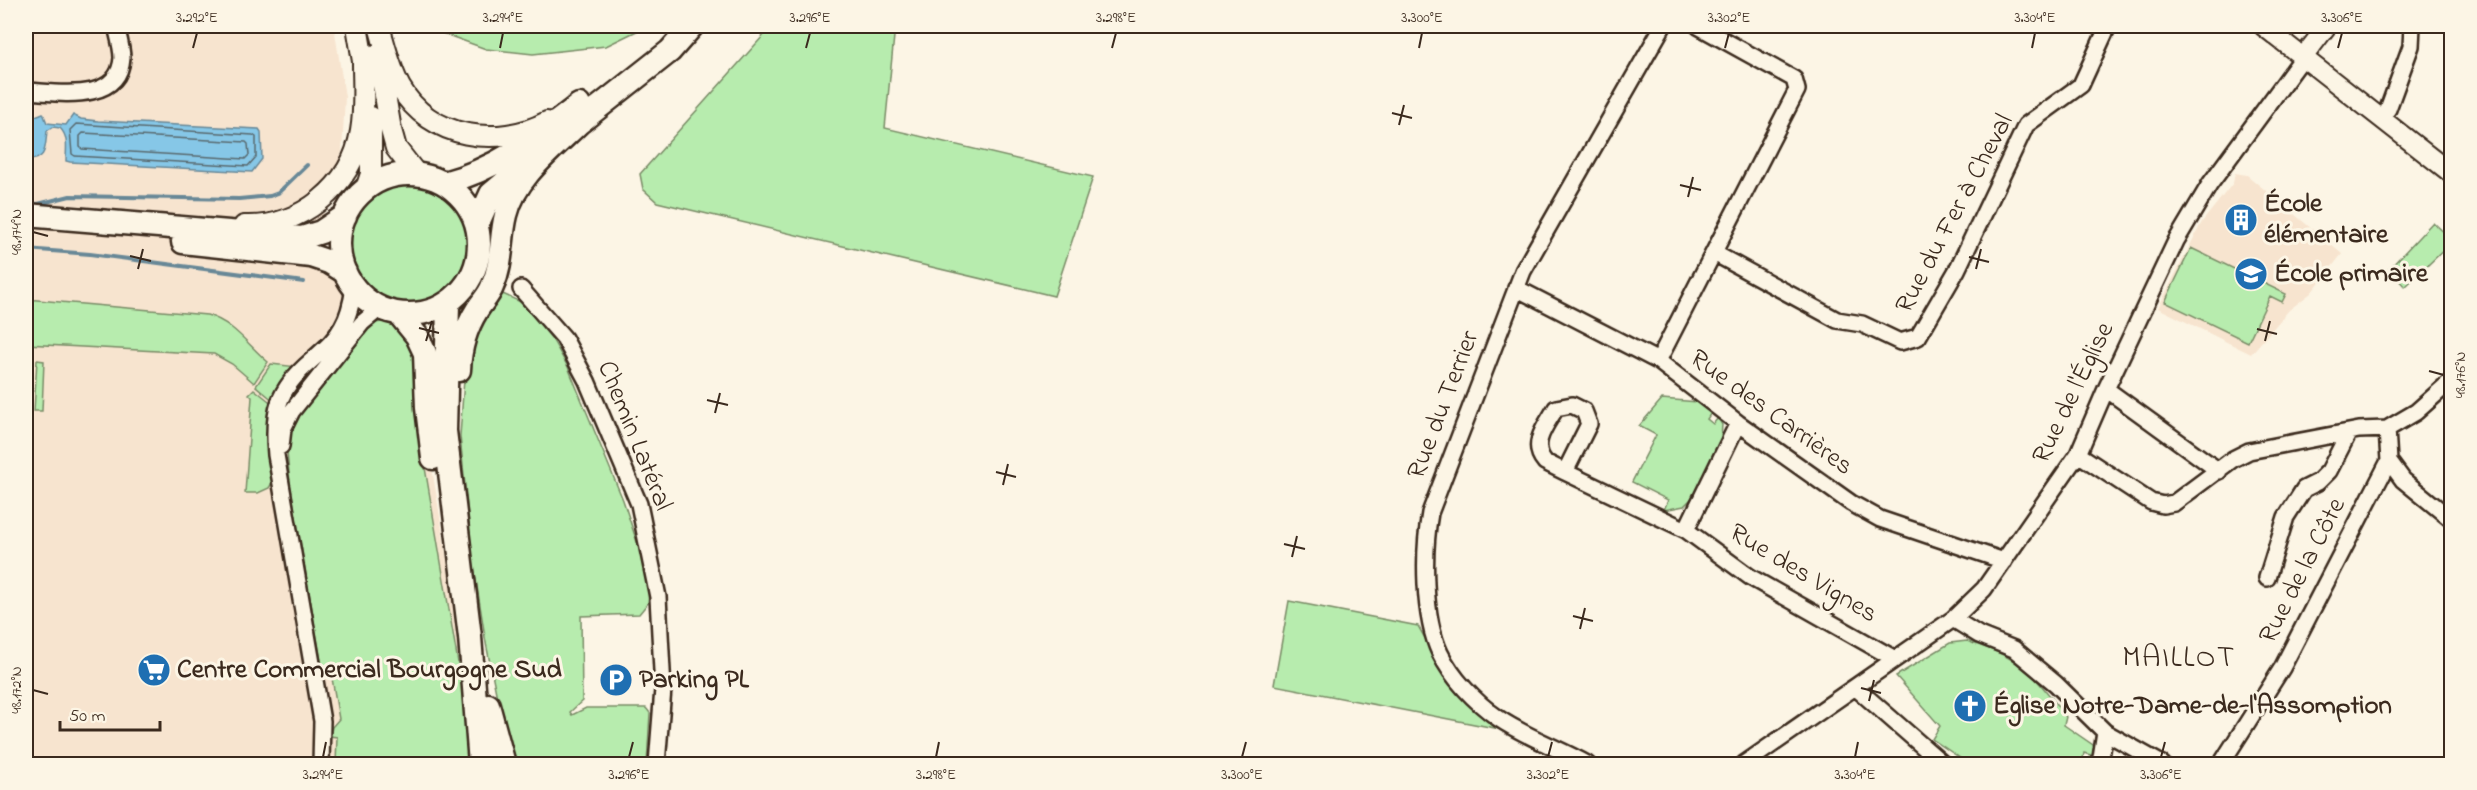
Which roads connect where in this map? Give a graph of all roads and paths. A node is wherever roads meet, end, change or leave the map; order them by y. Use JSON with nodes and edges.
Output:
{"nodes":[{"id":1,"x":357,"y":26,"type":"edge"},
{"id":2,"x":373,"y":26,"type":"edge"},
{"id":3,"x":379,"y":26,"type":"edge"},
{"id":4,"x":1662,"y":26,"type":"edge"},
{"id":5,"x":1698,"y":26,"type":"edge"},
{"id":6,"x":2108,"y":26,"type":"edge"},
{"id":7,"x":2263,"y":26,"type":"edge"},
{"id":8,"x":2327,"y":26,"type":"edge"},
{"id":9,"x":2412,"y":26,"type":"edge"},
{"id":10,"x":688,"y":28,"type":"edge"},
{"id":11,"x":117,"y":31,"type":"edge"},
{"id":12,"x":2304,"y":56,"type":"junction"},
{"id":13,"x":363,"y":62,"type":"junction"},
{"id":14,"x":26,"y":91,"type":"edge"},
{"id":15,"x":582,"y":112,"type":"junction"},
{"id":16,"x":2381,"y":118,"type":"junction"},
{"id":17,"x":2451,"y":174,"type":"edge"},
{"id":18,"x":417,"y":175,"type":"junction"},
{"id":19,"x":444,"y":183,"type":"junction"},
{"id":20,"x":366,"y":189,"type":"junction"},
{"id":21,"x":26,"y":215,"type":"edge"},
{"id":22,"x":345,"y":216,"type":"junction"},
{"id":23,"x":113,"y":221,"type":"junction"},
{"id":24,"x":477,"y":225,"type":"junction"},
{"id":25,"x":26,"y":230,"type":"edge"},
{"id":26,"x":1713,"y":254,"type":"junction"},
{"id":27,"x":350,"y":280,"type":"junction"},
{"id":28,"x":1516,"y":288,"type":"junction"},
{"id":29,"x":521,"y":289,"type":"dead end"},
{"id":30,"x":448,"y":303,"type":"junction"},
{"id":31,"x":389,"y":311,"type":"junction"},
{"id":32,"x":1658,"y":361,"type":"junction"},
{"id":33,"x":2451,"y":380,"type":"edge"},
{"id":34,"x":2106,"y":389,"type":"junction"},
{"id":35,"x":1738,"y":423,"type":"junction"},
{"id":36,"x":2386,"y":429,"type":"junction"},
{"id":37,"x":2349,"y":432,"type":"junction"},
{"id":38,"x":2078,"y":454,"type":"junction"},
{"id":39,"x":2389,"y":461,"type":"junction"},
{"id":40,"x":280,"y":470,"type":"junction"},
{"id":41,"x":2219,"y":471,"type":"junction"},
{"id":42,"x":1565,"y":472,"type":"dead end"},
{"id":43,"x":453,"y":500,"type":"junction"},
{"id":44,"x":2451,"y":520,"type":"edge"},
{"id":45,"x":1686,"y":530,"type":"junction"},
{"id":46,"x":2004,"y":561,"type":"junction"},
{"id":47,"x":2267,"y":578,"type":"dead end"},
{"id":48,"x":465,"y":603,"type":"junction"},
{"id":49,"x":1953,"y":619,"type":"junction"},
{"id":50,"x":470,"y":637,"type":"junction"},
{"id":51,"x":1895,"y":659,"type":"junction"},
{"id":52,"x":1855,"y":687,"type":"junction"},
{"id":53,"x":2105,"y":732,"type":"junction"},
{"id":54,"x":321,"y":765,"type":"edge"},
{"id":55,"x":480,"y":765,"type":"edge"},
{"id":56,"x":504,"y":765,"type":"edge"},
{"id":57,"x":657,"y":765,"type":"edge"},
{"id":58,"x":1587,"y":765,"type":"edge"},
{"id":59,"x":1744,"y":765,"type":"edge"},
{"id":60,"x":1943,"y":765,"type":"edge"},
{"id":61,"x":2100,"y":765,"type":"edge"},
{"id":62,"x":2162,"y":765,"type":"edge"},
{"id":63,"x":2221,"y":765,"type":"edge"}],
"edges":[{"from":1,"to":13,"type":"main road"},
{"from":2,"to":18,"type":"main road"},
{"from":3,"to":15,"type":"main road"},
{"from":4,"to":28,"type":"street","name":"Rue du Terrier"},
{"from":5,"to":26,"type":"street"},
{"from":6,"to":26,"type":"street","name":"Rue du Fer à Cheval"},
{"from":7,"to":12,"type":"street"},
{"from":8,"to":12,"type":"street"},
{"from":9,"to":16,"type":"street"},
{"from":10,"to":15,"type":"main road"},
{"from":11,"to":14,"type":"street"},
{"from":12,"to":16,"type":"street"},
{"from":12,"to":34,"type":"street","name":"Rue de l'Église"},
{"from":13,"to":20,"type":"main road"},
{"from":13,"to":23,"type":"main road"},
{"from":15,"to":19,"type":"main road"},
{"from":15,"to":24,"type":"main road"},
{"from":15,"to":43,"type":"main road"},
{"from":16,"to":17,"type":"street"},
{"from":18,"to":19,"type":"main road"},
{"from":18,"to":20,"type":"main road"},
{"from":19,"to":24,"type":"main road"},
{"from":20,"to":22,"type":"main road"},
{"from":21,"to":23,"type":"main road"},
{"from":22,"to":23,"type":"main road"},
{"from":22,"to":27,"type":"main road"},
{"from":24,"to":30,"type":"main road"},
{"from":25,"to":27,"type":"main road"},
{"from":26,"to":32,"type":"street"},
{"from":27,"to":31,"type":"main road"},
{"from":27,"to":40,"type":"street"},
{"from":28,"to":32,"type":"street","name":"Rue des Carrières"},
{"from":28,"to":58,"type":"street","name":"Rue du Terrier"},
{"from":29,"to":57,"type":"street","name":"Chemin Latéral"},
{"from":30,"to":31,"type":"main road"},
{"from":30,"to":43,"type":"main road"},
{"from":31,"to":40,"type":"street"},
{"from":31,"to":48,"type":"main road"},
{"from":32,"to":35,"type":"street","name":"Rue des Carrières"},
{"from":33,"to":36,"type":"street"},
{"from":34,"to":38,"type":"street","name":"Rue de l'Église"},
{"from":34,"to":41,"type":"street"},
{"from":35,"to":45,"type":"street","name":"Rue des Vignes"},
{"from":35,"to":46,"type":"street","name":"Rue des Carrières"},
{"from":36,"to":37,"type":"street"},
{"from":36,"to":39,"type":"street"},
{"from":37,"to":41,"type":"street"},
{"from":37,"to":47,"type":"street"},
{"from":38,"to":41,"type":"street"},
{"from":38,"to":46,"type":"street","name":"Rue de l'Église"},
{"from":39,"to":44,"type":"street"},
{"from":39,"to":63,"type":"street","name":"Rue de la Côte"},
{"from":40,"to":54,"type":"street"},
{"from":42,"to":45,"type":"street","name":"Rue des Vignes"},
{"from":43,"to":48,"type":"main road"},
{"from":45,"to":51,"type":"street","name":"Rue des Vignes"},
{"from":46,"to":49,"type":"street","name":"Rue de l'Église"},
{"from":48,"to":50,"type":"main road"},
{"from":49,"to":51,"type":"street","name":"Rue de l'Église"},
{"from":49,"to":53,"type":"street"},
{"from":50,"to":55,"type":"main road"},
{"from":50,"to":56,"type":"main road"},
{"from":51,"to":52,"type":"street","name":"Rue de l'Église"},
{"from":52,"to":59,"type":"street","name":"Rue de l'Église"},
{"from":52,"to":60,"type":"street"},
{"from":53,"to":61,"type":"street"},
{"from":53,"to":62,"type":"street"}]}
